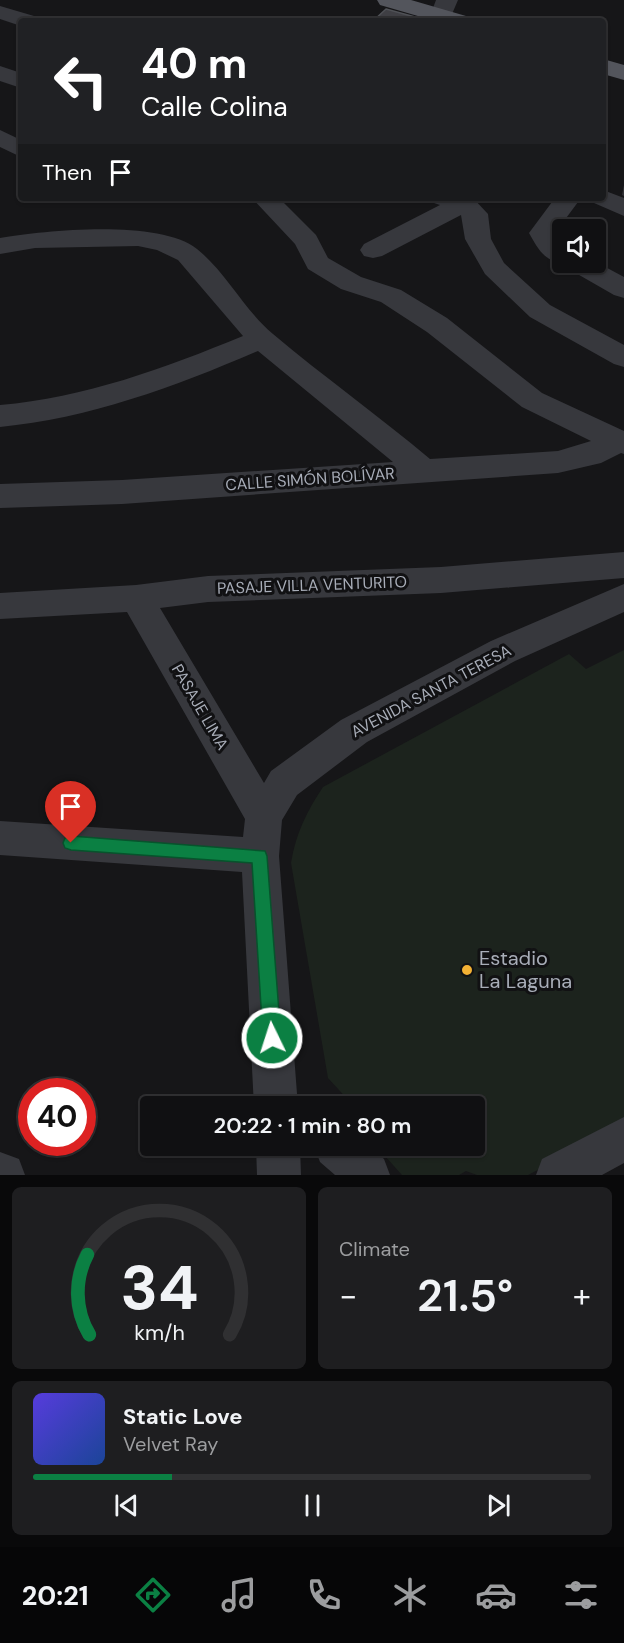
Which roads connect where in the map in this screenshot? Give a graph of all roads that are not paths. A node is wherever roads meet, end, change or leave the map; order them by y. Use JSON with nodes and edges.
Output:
{"nodes":[{"id":1,"x":388,"y":0,"type":"edge"},
{"id":2,"x":1,"y":12,"type":"edge"},
{"id":3,"x":449,"y":12,"type":"edge"},
{"id":4,"x":18,"y":18,"type":"edge"},
{"id":5,"x":606,"y":67,"type":"edge"},
{"id":6,"x":0,"y":73,"type":"edge"},
{"id":7,"x":624,"y":73,"type":"edge"},
{"id":8,"x":18,"y":80,"type":"edge"},
{"id":9,"x":0,"y":137,"type":"edge"},
{"id":10,"x":18,"y":148,"type":"edge"},
{"id":11,"x":606,"y":199,"type":"edge"},
{"id":12,"x":268,"y":201,"type":"edge"},
{"id":13,"x":451,"y":201,"type":"edge"},
{"id":14,"x":455,"y":201,"type":"edge"},
{"id":15,"x":566,"y":201,"type":"edge"},
{"id":16,"x":624,"y":208,"type":"edge"},
{"id":17,"x":552,"y":219,"type":"edge"},
{"id":18,"x":552,"y":220,"type":"edge"},
{"id":19,"x":0,"y":246,"type":"edge"},
{"id":20,"x":373,"y":250,"type":"dead end"},
{"id":21,"x":552,"y":250,"type":"edge"},
{"id":22,"x":596,"y":273,"type":"edge"},
{"id":23,"x":624,"y":289,"type":"edge"},
{"id":24,"x":261,"y":339,"type":"junction"},
{"id":25,"x":624,"y":357,"type":"edge"},
{"id":26,"x":0,"y":416,"type":"edge"},
{"id":27,"x":620,"y":443,"type":"edge"},
{"id":28,"x":422,"y":470,"type":"junction"},
{"id":29,"x":0,"y":496,"type":"edge"},
{"id":30,"x":624,"y":565,"type":"edge"},
{"id":31,"x":624,"y":597,"type":"edge"},
{"id":32,"x":136,"y":598,"type":"junction"},
{"id":33,"x":0,"y":606,"type":"edge"},
{"id":34,"x":264,"y":817,"type":"junction"},
{"id":35,"x":0,"y":838,"type":"edge"},
{"id":36,"x":260,"y":856,"type":"junction"},
{"id":37,"x":283,"y":1096,"type":"edge"},
{"id":38,"x":624,"y":1139,"type":"edge"},
{"id":39,"x":278,"y":1156,"type":"edge"},
{"id":40,"x":347,"y":1156,"type":"edge"},
{"id":41,"x":279,"y":1175,"type":"edge"},
{"id":42,"x":368,"y":1175,"type":"edge"},
{"id":43,"x":558,"y":1175,"type":"edge"}],
"edges":[{"from":1,"to":3,"type":"main road"},
{"from":2,"to":4,"type":"street"},
{"from":5,"to":7,"type":"main road"},
{"from":6,"to":8,"type":"street"},
{"from":9,"to":10,"type":"street"},
{"from":11,"to":16,"type":"street"},
{"from":12,"to":27,"type":"street"},
{"from":13,"to":20,"type":"street"},
{"from":14,"to":25,"type":"street"},
{"from":15,"to":17,"type":"street"},
{"from":18,"to":21,"type":"street"},
{"from":19,"to":24,"type":"street"},
{"from":22,"to":23,"type":"street"},
{"from":24,"to":26,"type":"street"},
{"from":24,"to":28,"type":"street"},
{"from":27,"to":28,"type":"street","name":"CALLE SIMÓN BOLÍVAR"},
{"from":28,"to":29,"type":"street","name":"CALLE SIMÓN BOLÍVAR"},
{"from":30,"to":32,"type":"street","name":"PASAJE VILLA VENTURITO"},
{"from":31,"to":34,"type":"street","name":"AVENIDA SANTA TERESA"},
{"from":32,"to":33,"type":"street","name":"PASAJE VILLA VENTURITO"},
{"from":32,"to":34,"type":"street","name":"PASAJE LIMA"},
{"from":34,"to":36,"type":"street","name":"AVENIDA SANTA TERESA"},
{"from":35,"to":36,"type":"street"},
{"from":36,"to":37,"type":"street","name":"AVENIDA SANTA TERESA"},
{"from":38,"to":43,"type":"street"},
{"from":39,"to":41,"type":"street"},
{"from":40,"to":42,"type":"street"}]}
